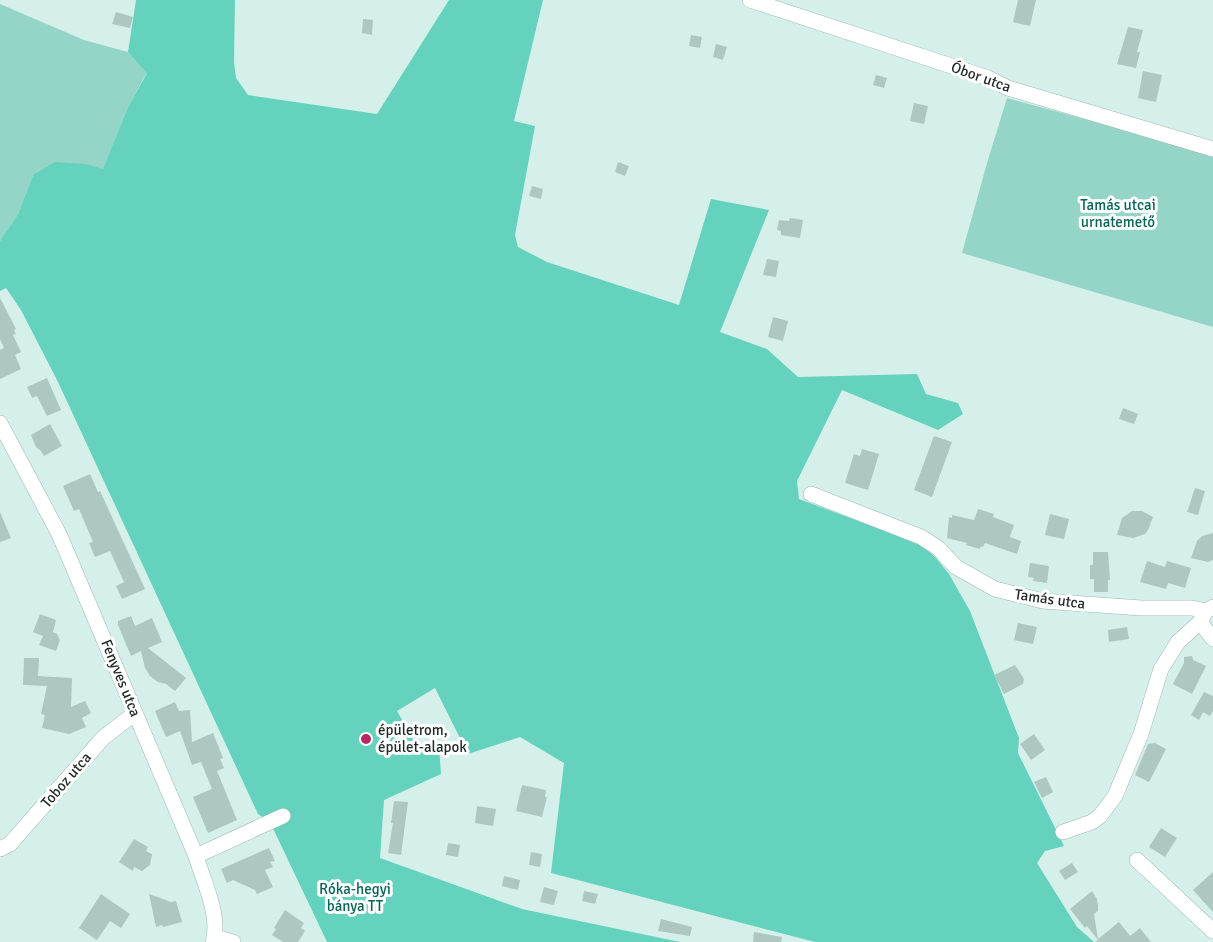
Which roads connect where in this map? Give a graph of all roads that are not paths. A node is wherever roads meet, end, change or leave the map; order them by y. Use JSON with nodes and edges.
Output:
{"nodes":[{"id":1,"x":750,"y":0,"type":"edge"},
{"id":2,"x":1213,"y":149,"type":"edge"},
{"id":3,"x":0,"y":423,"type":"edge"},
{"id":4,"x":811,"y":494,"type":"dead end"},
{"id":5,"x":1207,"y":613,"type":"edge"},
{"id":6,"x":1213,"y":639,"type":"edge"},
{"id":7,"x":135,"y":713,"type":"junction"},
{"id":8,"x":283,"y":816,"type":"dead end"},
{"id":9,"x":1063,"y":832,"type":"dead end"},
{"id":10,"x":0,"y":849,"type":"edge"},
{"id":11,"x":196,"y":856,"type":"junction"},
{"id":12,"x":1137,"y":860,"type":"dead end"},
{"id":13,"x":1213,"y":931,"type":"edge"},
{"id":14,"x":214,"y":939,"type":"edge"},
{"id":15,"x":233,"y":942,"type":"edge"}],
"edges":[{"from":1,"to":2,"type":"street","name":"Óbor utca"},
{"from":3,"to":7,"type":"street","name":"Fenyves utca"},
{"from":4,"to":5,"type":"street","name":"Tamás utca"},
{"from":5,"to":6,"type":"street"},
{"from":5,"to":9,"type":"street"},
{"from":7,"to":10,"type":"street","name":"Toboz utca"},
{"from":7,"to":11,"type":"street","name":"Fenyves utca"},
{"from":8,"to":11,"type":"street"},
{"from":11,"to":14,"type":"street","name":"Fenyves utca"},
{"from":12,"to":13,"type":"street"},
{"from":14,"to":15,"type":"street"}]}
